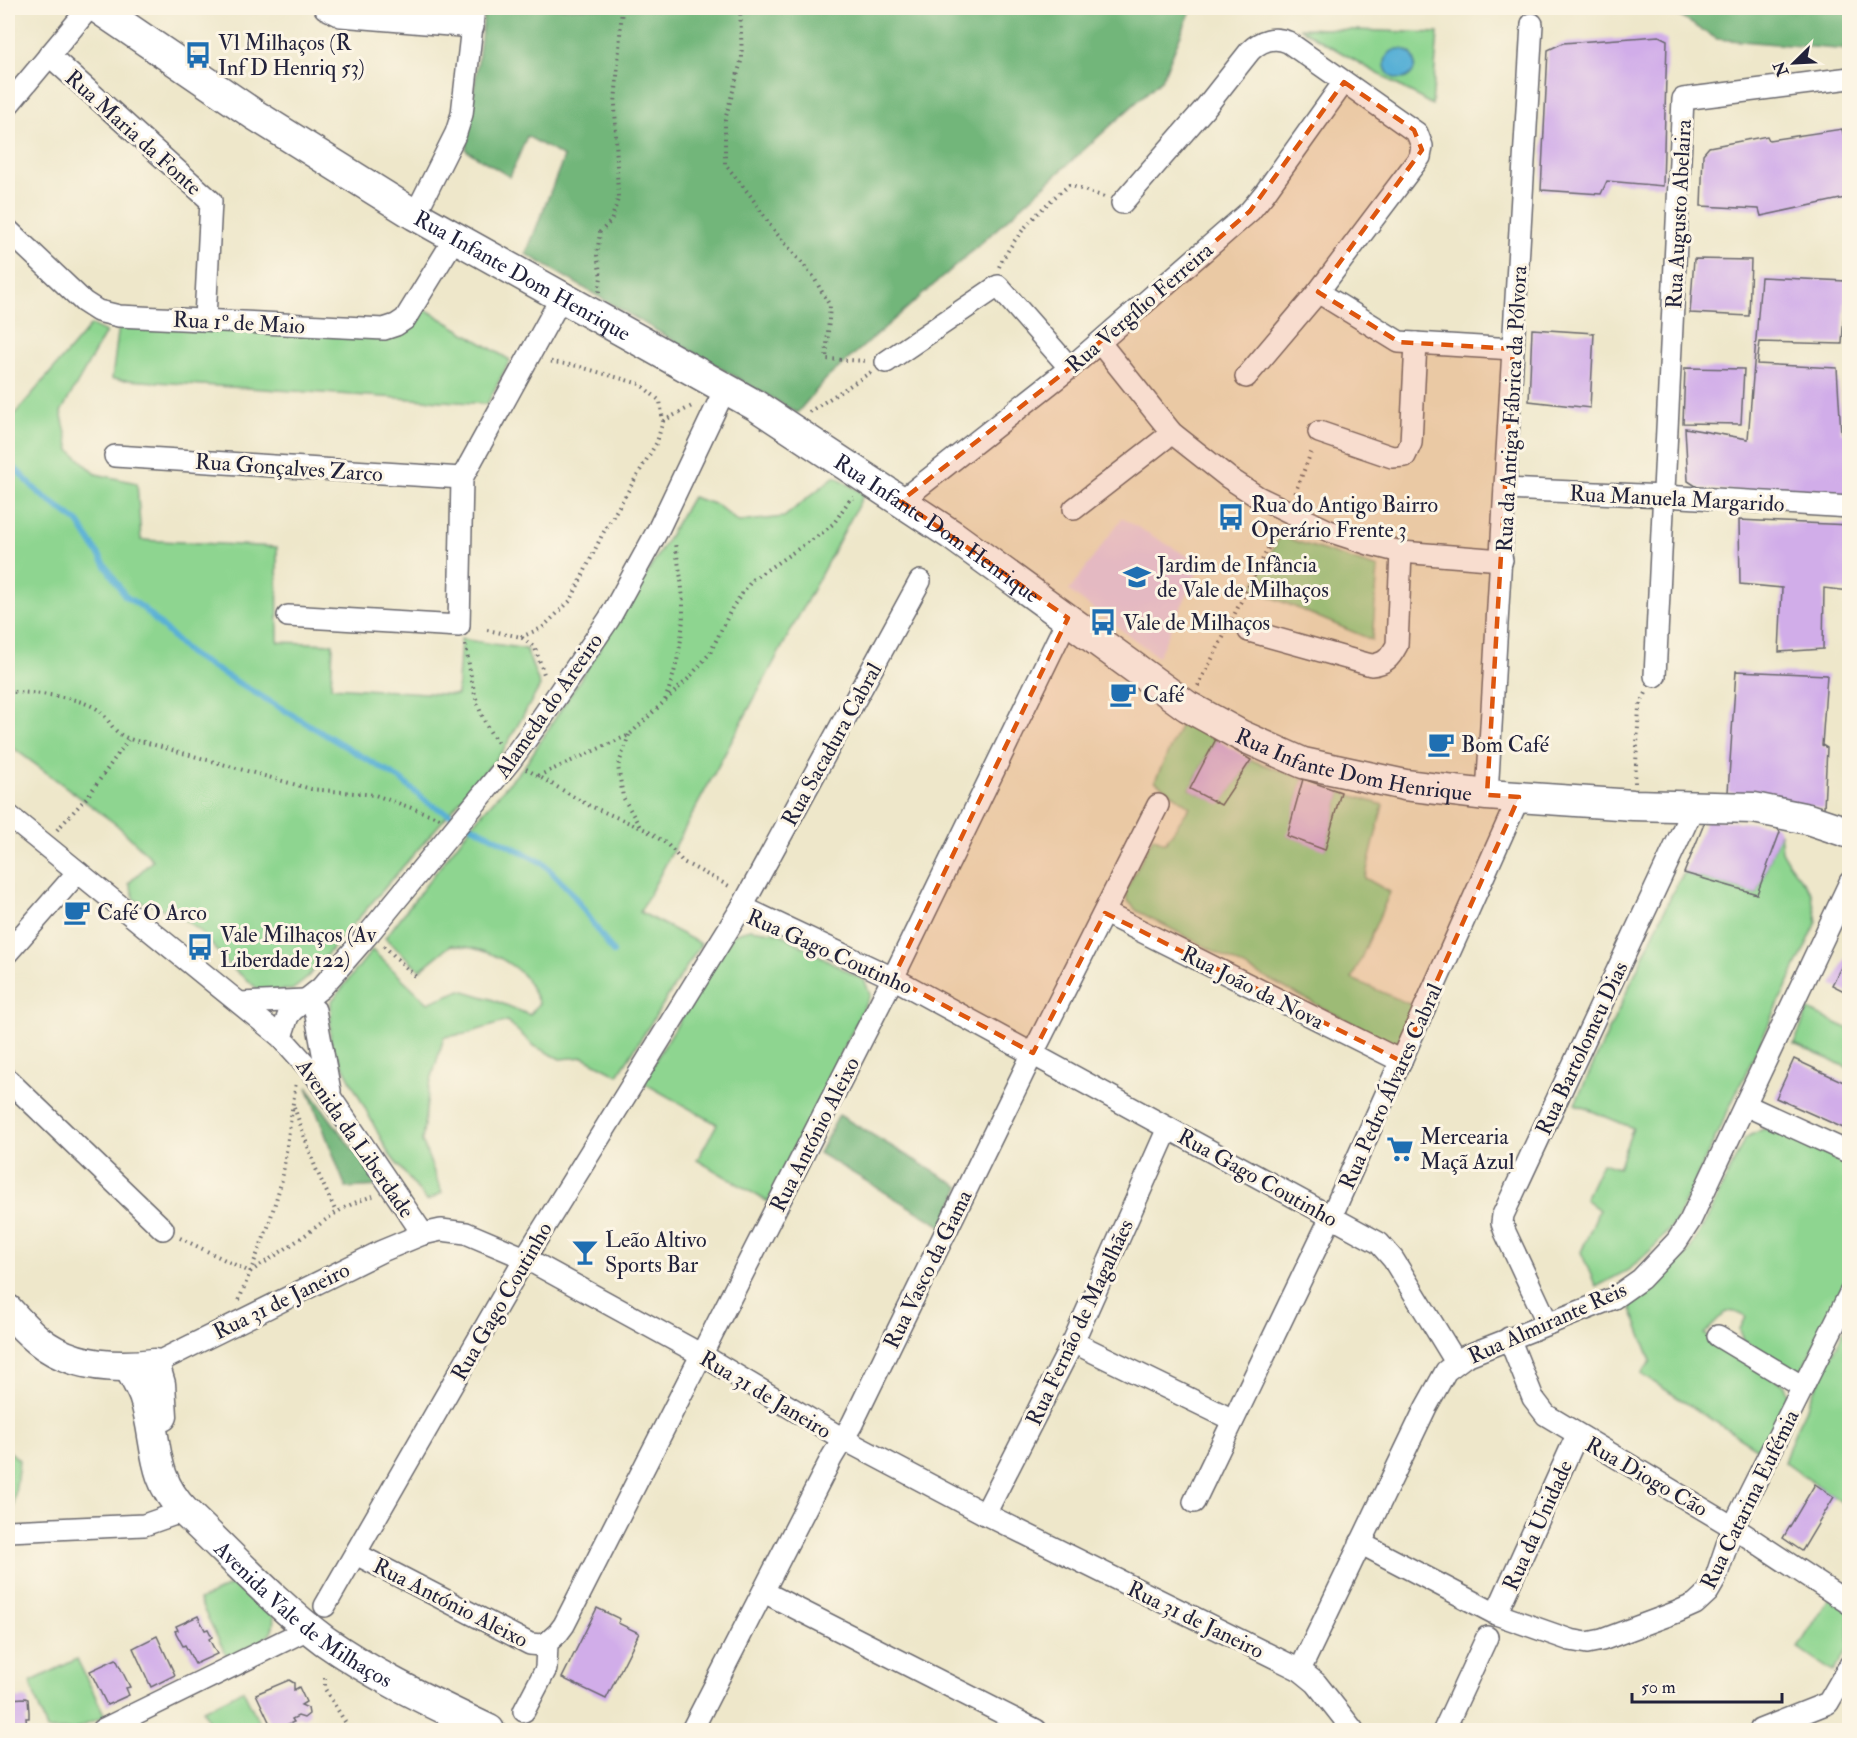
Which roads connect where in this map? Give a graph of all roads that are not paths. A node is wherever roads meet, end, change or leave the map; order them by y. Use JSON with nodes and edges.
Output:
{"nodes":[{"id":1,"x":89,"y":8,"type":"edge"},
{"id":2,"x":98,"y":8,"type":"edge"},
{"id":3,"x":324,"y":8,"type":"edge"},
{"id":4,"x":474,"y":17,"type":"edge"},
{"id":5,"x":1532,"y":24,"type":"dead end"},
{"id":6,"x":49,"y":55,"type":"junction"},
{"id":7,"x":1850,"y":78,"type":"edge"},
{"id":8,"x":1344,"y":82,"type":"junction"},
{"id":9,"x":8,"y":105,"type":"edge"},
{"id":10,"x":1122,"y":203,"type":"road end"},
{"id":11,"x":415,"y":215,"type":"junction"},
{"id":12,"x":8,"y":230,"type":"edge"},
{"id":13,"x":455,"y":238,"type":"junction"},
{"id":14,"x":1318,"y":292,"type":"junction"},
{"id":15,"x":561,"y":297,"type":"junction"},
{"id":16,"x":205,"y":319,"type":"junction"},
{"id":17,"x":1100,"y":343,"type":"junction"},
{"id":18,"x":1416,"y":344,"type":"junction"},
{"id":19,"x":1513,"y":349,"type":"junction"},
{"id":20,"x":886,"y":362,"type":"road end"},
{"id":21,"x":1070,"y":368,"type":"junction"},
{"id":22,"x":1246,"y":377,"type":"dead end"},
{"id":23,"x":725,"y":388,"type":"junction"},
{"id":24,"x":1319,"y":432,"type":"road end"},
{"id":25,"x":1172,"y":433,"type":"junction"},
{"id":26,"x":115,"y":456,"type":"dead end"},
{"id":27,"x":462,"y":478,"type":"junction"},
{"id":28,"x":1505,"y":489,"type":"junction"},
{"id":29,"x":1664,"y":496,"type":"junction"},
{"id":30,"x":901,"y":501,"type":"junction"},
{"id":31,"x":1850,"y":507,"type":"edge"},
{"id":32,"x":1074,"y":509,"type":"dead end"},
{"id":33,"x":1401,"y":552,"type":"junction"},
{"id":34,"x":1502,"y":560,"type":"junction"},
{"id":35,"x":920,"y":581,"type":"dead end"},
{"id":36,"x":288,"y":616,"type":"dead end"},
{"id":37,"x":1068,"y":618,"type":"junction"},
{"id":38,"x":1249,"y":631,"type":"dead end"},
{"id":39,"x":1655,"y":676,"type":"dead end"},
{"id":40,"x":1488,"y":795,"type":"junction"},
{"id":41,"x":1520,"y":797,"type":"junction"},
{"id":42,"x":1158,"y":805,"type":"dead end"},
{"id":43,"x":1694,"y":806,"type":"junction"},
{"id":44,"x":8,"y":815,"type":"edge"},
{"id":45,"x":1850,"y":833,"type":"edge"},
{"id":46,"x":78,"y":872,"type":"junction"},
{"id":47,"x":1850,"y":882,"type":"edge"},
{"id":48,"x":745,"y":901,"type":"junction"},
{"id":49,"x":1105,"y":913,"type":"junction"},
{"id":50,"x":1842,"y":919,"type":"edge"},
{"id":51,"x":8,"y":952,"type":"edge"},
{"id":52,"x":893,"y":978,"type":"junction"},
{"id":53,"x":313,"y":999,"type":"junction"},
{"id":54,"x":240,"y":1003,"type":"junction"},
{"id":55,"x":281,"y":1036,"type":"junction"},
{"id":56,"x":1033,"y":1053,"type":"junction"},
{"id":57,"x":1401,"y":1061,"type":"junction"},
{"id":58,"x":8,"y":1080,"type":"edge"},
{"id":59,"x":332,"y":1097,"type":"junction"},
{"id":60,"x":1745,"y":1105,"type":"junction"},
{"id":61,"x":1168,"y":1128,"type":"junction"},
{"id":62,"x":1850,"y":1153,"type":"edge"},
{"id":63,"x":1331,"y":1217,"type":"junction"},
{"id":64,"x":163,"y":1229,"type":"road end"},
{"id":65,"x":423,"y":1234,"type":"junction"},
{"id":66,"x":525,"y":1258,"type":"junction"},
{"id":67,"x":1850,"y":1293,"type":"edge"},
{"id":68,"x":8,"y":1310,"type":"edge"},
{"id":69,"x":1548,"y":1324,"type":"junction"},
{"id":70,"x":1718,"y":1336,"type":"dead end"},
{"id":71,"x":1509,"y":1338,"type":"junction"},
{"id":72,"x":1073,"y":1342,"type":"junction"},
{"id":73,"x":702,"y":1355,"type":"junction"},
{"id":74,"x":1456,"y":1362,"type":"junction"},
{"id":75,"x":142,"y":1365,"type":"junction"},
{"id":76,"x":1803,"y":1387,"type":"junction"},
{"id":77,"x":1233,"y":1420,"type":"junction"},
{"id":78,"x":1577,"y":1435,"type":"junction"},
{"id":79,"x":843,"y":1439,"type":"junction"},
{"id":80,"x":1194,"y":1502,"type":"dead end"},
{"id":81,"x":184,"y":1511,"type":"junction"},
{"id":82,"x":985,"y":1514,"type":"junction"},
{"id":83,"x":1733,"y":1527,"type":"junction"},
{"id":84,"x":8,"y":1531,"type":"edge"},
{"id":85,"x":1360,"y":1543,"type":"junction"},
{"id":86,"x":356,"y":1554,"type":"junction"},
{"id":87,"x":764,"y":1592,"type":"junction"},
{"id":88,"x":1850,"y":1604,"type":"edge"},
{"id":89,"x":1496,"y":1614,"type":"junction"},
{"id":90,"x":317,"y":1617,"type":"junction"},
{"id":91,"x":1487,"y":1637,"type":"dead end"},
{"id":92,"x":547,"y":1643,"type":"junction"},
{"id":93,"x":1850,"y":1665,"type":"edge"},
{"id":94,"x":1300,"y":1670,"type":"junction"},
{"id":95,"x":524,"y":1711,"type":"dead end"},
{"id":96,"x":102,"y":1731,"type":"edge"},
{"id":97,"x":489,"y":1731,"type":"edge"},
{"id":98,"x":692,"y":1731,"type":"edge"},
{"id":99,"x":1036,"y":1731,"type":"edge"},
{"id":100,"x":1353,"y":1731,"type":"edge"},
{"id":101,"x":1444,"y":1731,"type":"edge"},
{"id":102,"x":1760,"y":1731,"type":"edge"}],
"edges":[{"from":1,"to":6,"type":"street"},
{"from":2,"to":11,"type":"street","name":"Rua Infante Dom Henrique"},
{"from":3,"to":4,"type":"street"},
{"from":4,"to":11,"type":"street"},
{"from":5,"to":19,"type":"street","name":"Rua da Antiga Fábrica da Pólvora"},
{"from":6,"to":9,"type":"street"},
{"from":6,"to":16,"type":"street","name":"Rua Maria da Fonte"},
{"from":7,"to":29,"type":"street","name":"Rua Augusto Abelaira"},
{"from":8,"to":10,"type":"street"},
{"from":8,"to":14,"type":"street"},
{"from":8,"to":17,"type":"street","name":"Rua Vergílio Ferreira"},
{"from":11,"to":13,"type":"street","name":"Rua Infante Dom Henrique"},
{"from":12,"to":16,"type":"street","name":"Rua 1º de Maio"},
{"from":13,"to":15,"type":"street","name":"Rua Infante Dom Henrique"},
{"from":13,"to":16,"type":"street","name":"Rua 1º de Maio"},
{"from":14,"to":18,"type":"street"},
{"from":14,"to":22,"type":"street"},
{"from":15,"to":23,"type":"street","name":"Rua Infante Dom Henrique"},
{"from":15,"to":27,"type":"street"},
{"from":17,"to":21,"type":"street","name":"Rua Vergílio Ferreira"},
{"from":17,"to":25,"type":"street"},
{"from":18,"to":19,"type":"street"},
{"from":18,"to":24,"type":"street"},
{"from":19,"to":28,"type":"street","name":"Rua da Antiga Fábrica da Pólvora"},
{"from":20,"to":21,"type":"street"},
{"from":21,"to":30,"type":"street","name":"Rua Vergílio Ferreira"},
{"from":23,"to":30,"type":"street","name":"Rua Infante Dom Henrique"},
{"from":23,"to":53,"type":"street","name":"Alameda do Areeiro"},
{"from":25,"to":32,"type":"street"},
{"from":25,"to":33,"type":"street"},
{"from":26,"to":27,"type":"street","name":"Rua Gonçalves Zarco"},
{"from":27,"to":36,"type":"street"},
{"from":28,"to":29,"type":"street","name":"Rua Manuela Margarido"},
{"from":28,"to":34,"type":"street","name":"Rua da Antiga Fábrica da Pólvora"},
{"from":29,"to":31,"type":"street","name":"Rua Manuela Margarido"},
{"from":29,"to":39,"type":"street"},
{"from":30,"to":37,"type":"street","name":"Rua Infante Dom Henrique"},
{"from":33,"to":34,"type":"street"},
{"from":33,"to":38,"type":"street"},
{"from":34,"to":40,"type":"street","name":"Rua da Antiga Fábrica da Pólvora"},
{"from":35,"to":48,"type":"street","name":"Rua Sacadura Cabral"},
{"from":37,"to":40,"type":"street","name":"Rua Infante Dom Henrique"},
{"from":37,"to":52,"type":"street","name":"Rua António Aleixo"},
{"from":40,"to":41,"type":"street","name":"Rua Infante Dom Henrique"},
{"from":41,"to":43,"type":"street","name":"Rua Infante Dom Henrique"},
{"from":41,"to":57,"type":"street","name":"Rua Pedro Álvares Cabral"},
{"from":42,"to":49,"type":"street","name":"Rua Vasco da Gama"},
{"from":43,"to":45,"type":"street","name":"Rua Infante Dom Henrique"},
{"from":43,"to":69,"type":"street","name":"Rua Bartolomeu Dias"},
{"from":44,"to":46,"type":"street","name":"Avenida da Liberdade"},
{"from":46,"to":51,"type":"street"},
{"from":46,"to":54,"type":"street","name":"Avenida da Liberdade"},
{"from":47,"to":50,"type":"street","name":"Rua Almirante Reis"},
{"from":48,"to":52,"type":"street","name":"Rua Gago Coutinho"},
{"from":48,"to":66,"type":"street","name":"Rua Gago Coutinho"},
{"from":49,"to":56,"type":"street","name":"Rua Vasco da Gama"},
{"from":49,"to":57,"type":"street","name":"Rua João da Nova"},
{"from":50,"to":60,"type":"street","name":"Rua Almirante Reis"},
{"from":52,"to":56,"type":"street","name":"Rua Gago Coutinho"},
{"from":52,"to":73,"type":"street","name":"Rua António Aleixo"},
{"from":53,"to":54,"type":"street"},
{"from":53,"to":55,"type":"street","name":"Alameda do Areeiro"},
{"from":53,"to":59,"type":"street"},
{"from":54,"to":55,"type":"street","name":"Avenida da Liberdade"},
{"from":55,"to":59,"type":"street","name":"Avenida da Liberdade"},
{"from":56,"to":61,"type":"street","name":"Rua Gago Coutinho"},
{"from":56,"to":79,"type":"street","name":"Rua Vasco da Gama"},
{"from":57,"to":63,"type":"street","name":"Rua Pedro Álvares Cabral"},
{"from":58,"to":64,"type":"street"},
{"from":59,"to":65,"type":"street","name":"Avenida da Liberdade"},
{"from":60,"to":62,"type":"street"},
{"from":60,"to":69,"type":"street","name":"Rua Almirante Reis"},
{"from":61,"to":63,"type":"street","name":"Rua Gago Coutinho"},
{"from":61,"to":72,"type":"street","name":"Rua Fernão de Magalhães"},
{"from":63,"to":74,"type":"street","name":"Rua Gago Coutinho"},
{"from":63,"to":77,"type":"street","name":"Rua Pedro Álvares Cabral"},
{"from":65,"to":66,"type":"street","name":"Rua 31 de Janeiro"},
{"from":65,"to":75,"type":"street","name":"Rua 31 de Janeiro"},
{"from":66,"to":73,"type":"street","name":"Rua 31 de Janeiro"},
{"from":66,"to":86,"type":"street","name":"Rua Gago Coutinho"},
{"from":67,"to":76,"type":"street","name":"Rua Catarina Eufémia"},
{"from":68,"to":75,"type":"street"},
{"from":69,"to":71,"type":"street","name":"Rua Almirante Reis"},
{"from":70,"to":76,"type":"street"},
{"from":71,"to":74,"type":"street","name":"Rua Almirante Reis"},
{"from":71,"to":78,"type":"street","name":"Rua Diogo Cão"},
{"from":72,"to":77,"type":"street"},
{"from":72,"to":82,"type":"street","name":"Rua Fernão de Magalhães"},
{"from":73,"to":79,"type":"street","name":"Rua 31 de Janeiro"},
{"from":73,"to":92,"type":"street","name":"Rua António Aleixo"},
{"from":74,"to":85,"type":"street","name":"Rua Almirante Reis"},
{"from":75,"to":81,"type":"street","name":"Avenida Vale de Milhaços"},
{"from":76,"to":83,"type":"street","name":"Rua Catarina Eufémia"},
{"from":77,"to":80,"type":"street","name":"Rua Pedro Álvares Cabral"},
{"from":78,"to":83,"type":"street","name":"Rua Diogo Cão"},
{"from":78,"to":89,"type":"street","name":"Rua da Unidade"},
{"from":79,"to":82,"type":"street","name":"Rua 31 de Janeiro"},
{"from":79,"to":87,"type":"street","name":"Rua Vasco da Gama"},
{"from":81,"to":84,"type":"street"},
{"from":81,"to":90,"type":"street","name":"Avenida Vale de Milhaços"},
{"from":82,"to":94,"type":"street","name":"Rua 31 de Janeiro"},
{"from":83,"to":88,"type":"street","name":"Rua Diogo Cão"},
{"from":83,"to":89,"type":"street","name":"Rua Catarina Eufémia"},
{"from":85,"to":89,"type":"street","name":"Rua Catarina Eufémia"},
{"from":85,"to":94,"type":"street","name":"Rua Almirante Reis"},
{"from":86,"to":90,"type":"street","name":"Rua Gago Coutinho"},
{"from":86,"to":92,"type":"street","name":"Rua António Aleixo"},
{"from":87,"to":98,"type":"street","name":"Rua Vasco da Gama"},
{"from":87,"to":99,"type":"street"},
{"from":90,"to":96,"type":"street"},
{"from":90,"to":97,"type":"street","name":"Avenida Vale de Milhaços"},
{"from":91,"to":101,"type":"street"},
{"from":92,"to":95,"type":"street","name":"Rua António Aleixo"},
{"from":93,"to":102,"type":"street"},
{"from":94,"to":100,"type":"street","name":"Rua 31 de Janeiro"}]}
